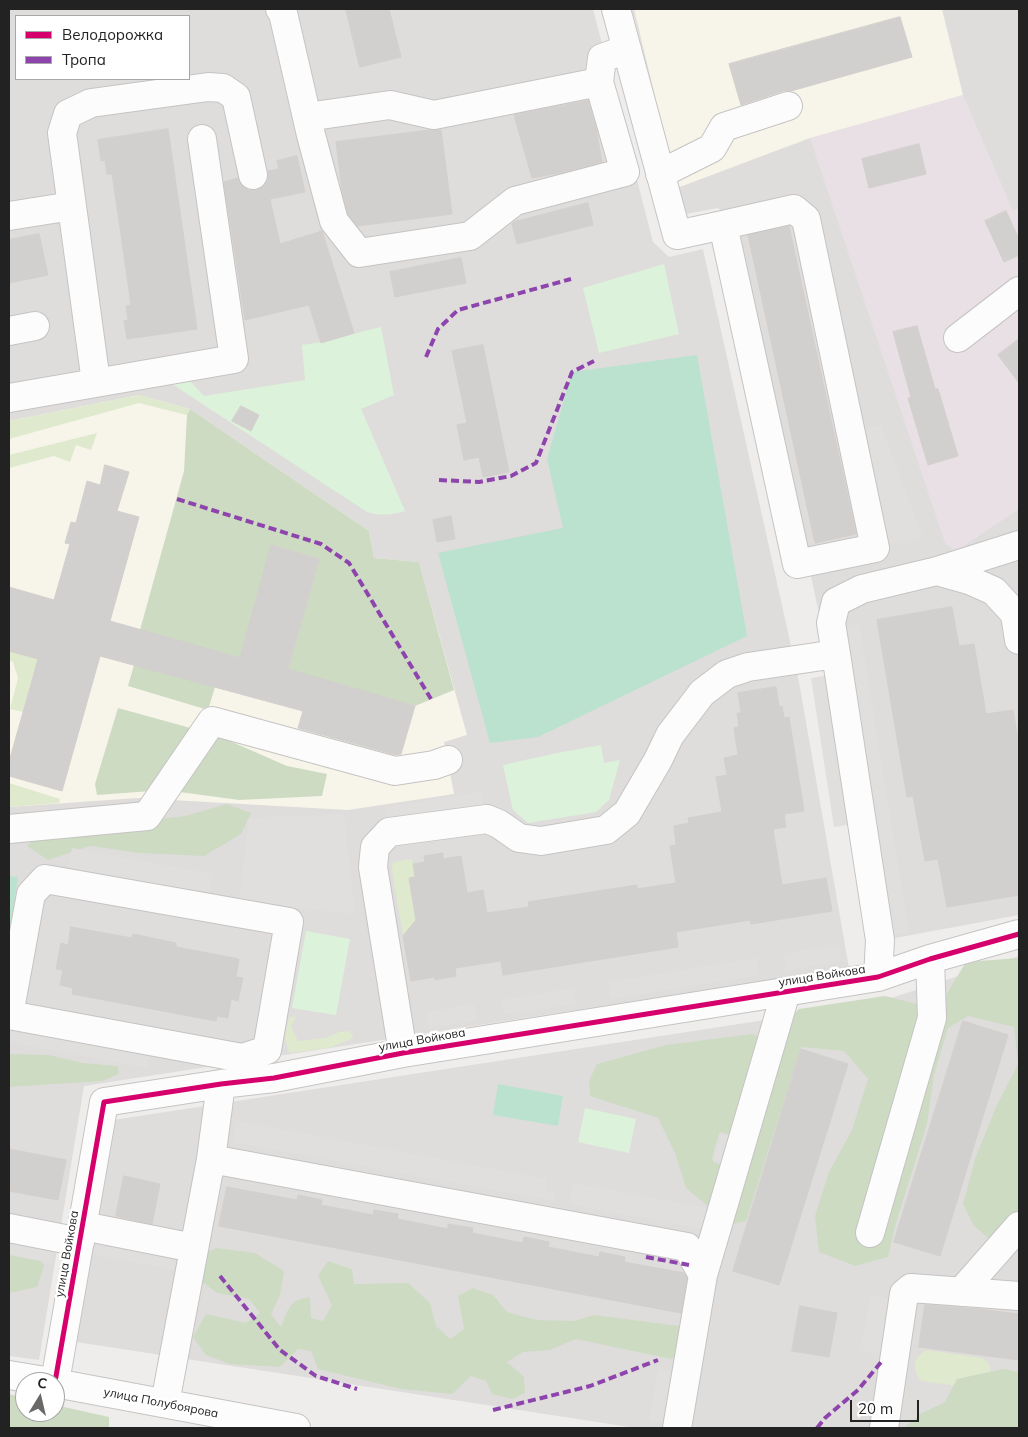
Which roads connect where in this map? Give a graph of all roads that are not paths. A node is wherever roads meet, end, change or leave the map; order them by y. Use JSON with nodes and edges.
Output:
{"nodes":[{"id":1,"x":280,"y":9,"type":"edge"},
{"id":2,"x":616,"y":9,"type":"edge"},
{"id":3,"x":627,"y":49,"type":"junction"},
{"id":4,"x":599,"y":82,"type":"junction"},
{"id":5,"x":788,"y":106,"type":"dead end"},
{"id":6,"x":307,"y":117,"type":"junction"},
{"id":7,"x":202,"y":139,"type":"dead end"},
{"id":8,"x":660,"y":174,"type":"junction"},
{"id":9,"x":253,"y":175,"type":"dead end"},
{"id":10,"x":72,"y":206,"type":"junction"},
{"id":11,"x":9,"y":216,"type":"edge"},
{"id":12,"x":723,"y":226,"type":"junction"},
{"id":13,"x":1019,"y":291,"type":"edge"},
{"id":14,"x":35,"y":326,"type":"dead end"},
{"id":15,"x":9,"y":331,"type":"edge"},
{"id":16,"x":958,"y":338,"type":"dead end"},
{"id":17,"x":96,"y":382,"type":"junction"},
{"id":18,"x":9,"y":398,"type":"edge"},
{"id":19,"x":1019,"y":545,"type":"edge"},
{"id":20,"x":937,"y":571,"type":"junction"},
{"id":21,"x":1019,"y":640,"type":"edge"},
{"id":22,"x":836,"y":654,"type":"junction"},
{"id":23,"x":448,"y":760,"type":"dead end"},
{"id":24,"x":9,"y":830,"type":"edge"},
{"id":25,"x":1019,"y":934,"type":"edge"},
{"id":26,"x":930,"y":959,"type":"junction"},
{"id":27,"x":878,"y":977,"type":"junction"},
{"id":28,"x":786,"y":992,"type":"junction"},
{"id":29,"x":9,"y":1015,"type":"edge"},
{"id":30,"x":403,"y":1053,"type":"junction"},
{"id":31,"x":221,"y":1084,"type":"junction"},
{"id":32,"x":211,"y":1159,"type":"junction"},
{"id":33,"x":1019,"y":1226,"type":"edge"},
{"id":34,"x":9,"y":1228,"type":"edge"},
{"id":35,"x":870,"y":1233,"type":"dead end"},
{"id":36,"x":81,"y":1234,"type":"junction"},
{"id":37,"x":194,"y":1248,"type":"junction"},
{"id":38,"x":703,"y":1276,"type":"junction"},
{"id":39,"x":961,"y":1292,"type":"junction"},
{"id":40,"x":1019,"y":1296,"type":"edge"},
{"id":41,"x":56,"y":1372,"type":"edge"},
{"id":42,"x":65,"y":1384,"type":"edge"},
{"id":43,"x":165,"y":1404,"type":"junction"},
{"id":44,"x":296,"y":1428,"type":"edge"},
{"id":45,"x":677,"y":1428,"type":"edge"},
{"id":46,"x":884,"y":1428,"type":"edge"}],
"edges":[{"from":1,"to":6,"type":"street"},
{"from":2,"to":3,"type":"street"},
{"from":3,"to":4,"type":"street"},
{"from":3,"to":8,"type":"street"},
{"from":4,"to":6,"type":"street"},
{"from":4,"to":6,"type":"street"},
{"from":5,"to":8,"type":"street"},
{"from":7,"to":17,"type":"street"},
{"from":8,"to":12,"type":"street"},
{"from":9,"to":10,"type":"street"},
{"from":10,"to":11,"type":"street"},
{"from":10,"to":17,"type":"street"},
{"from":12,"to":12,"type":"street"},
{"from":13,"to":16,"type":"street"},
{"from":14,"to":15,"type":"street"},
{"from":17,"to":18,"type":"street"},
{"from":19,"to":20,"type":"street"},
{"from":20,"to":21,"type":"street"},
{"from":20,"to":22,"type":"street"},
{"from":22,"to":27,"type":"street"},
{"from":22,"to":30,"type":"street"},
{"from":23,"to":24,"type":"street"},
{"from":25,"to":26,"type":"street","name":"улица Войкова"},
{"from":26,"to":27,"type":"street","name":"улица Войкова"},
{"from":26,"to":35,"type":"street"},
{"from":27,"to":28,"type":"street","name":"улица Войкова"},
{"from":28,"to":30,"type":"street","name":"улица Войкова"},
{"from":28,"to":38,"type":"street"},
{"from":29,"to":29,"type":"street"},
{"from":30,"to":31,"type":"street","name":"улица Войкова"},
{"from":31,"to":32,"type":"street"},
{"from":31,"to":36,"type":"street","name":"улица Войкова"},
{"from":32,"to":37,"type":"street"},
{"from":32,"to":38,"type":"street"},
{"from":33,"to":39,"type":"street"},
{"from":34,"to":36,"type":"street"},
{"from":36,"to":37,"type":"street"},
{"from":36,"to":41,"type":"street","name":"улица Войкова"},
{"from":37,"to":43,"type":"street"},
{"from":38,"to":45,"type":"street"},
{"from":39,"to":40,"type":"street"},
{"from":39,"to":46,"type":"street"},
{"from":42,"to":43,"type":"street","name":"улица Полубоярова"},
{"from":43,"to":44,"type":"street","name":"улица Полубоярова"}]}
